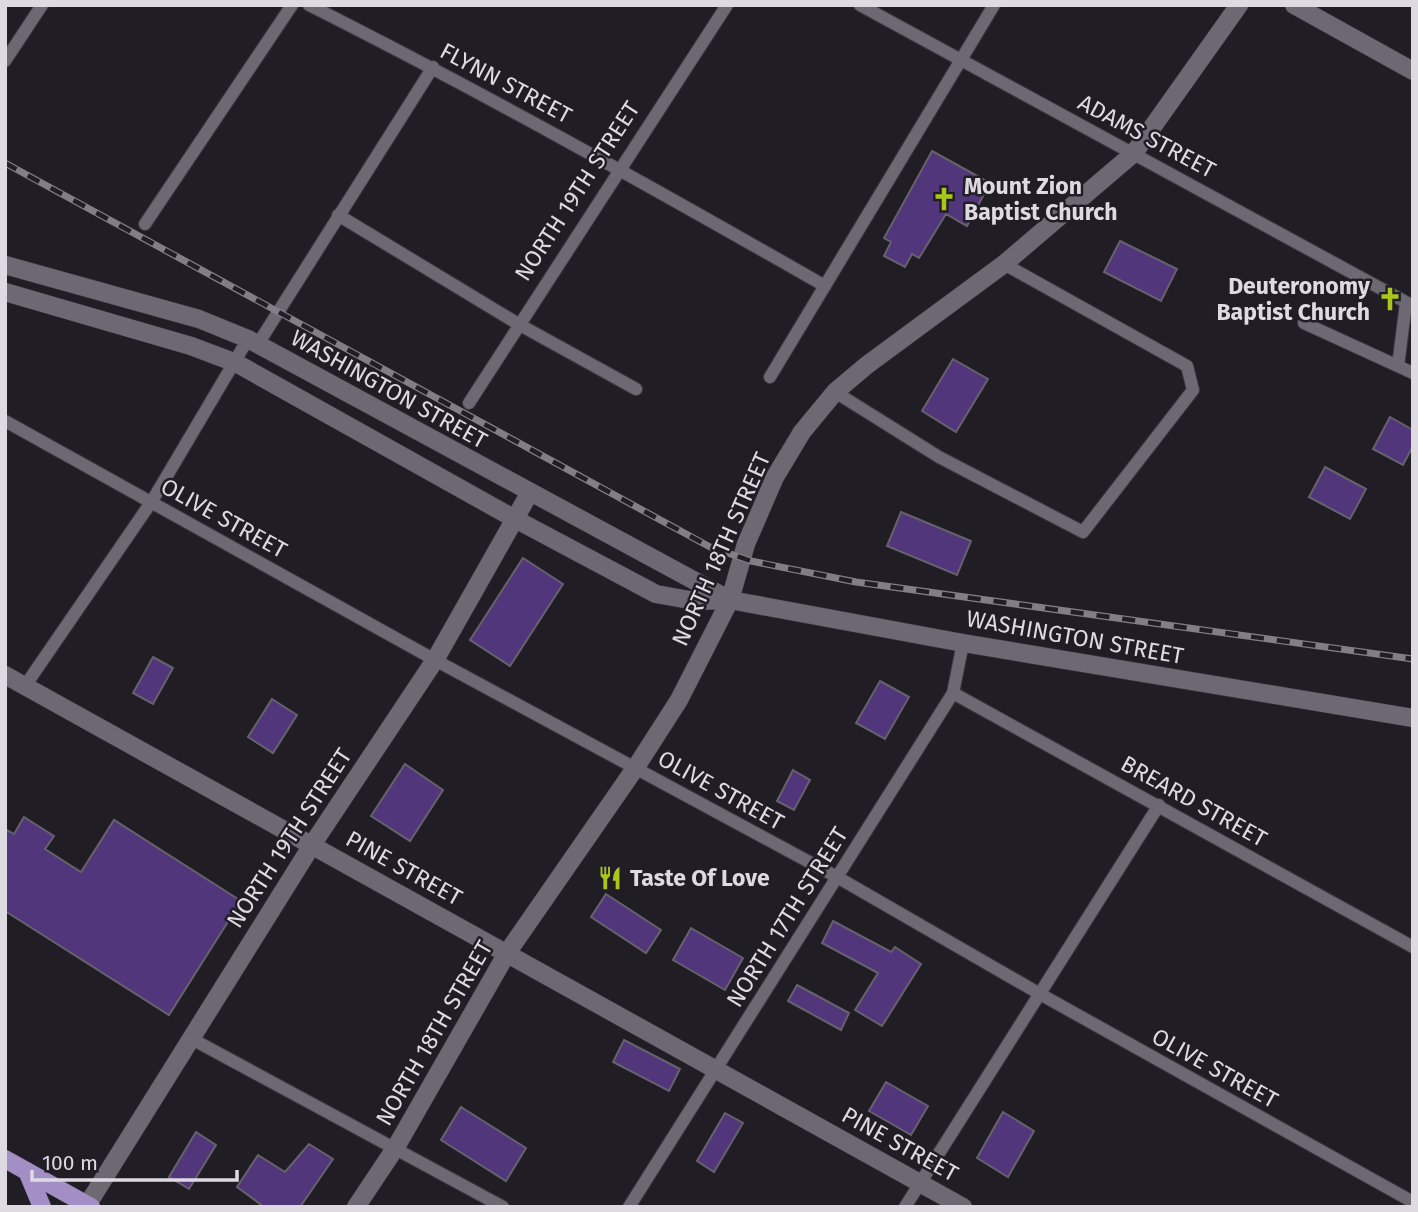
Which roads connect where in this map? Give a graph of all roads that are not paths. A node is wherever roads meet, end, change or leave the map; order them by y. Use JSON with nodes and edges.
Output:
{"nodes":[{"id":1,"x":42,"y":5,"type":"edge"},
{"id":2,"x":292,"y":5,"type":"edge"},
{"id":3,"x":309,"y":5,"type":"edge"},
{"id":4,"x":727,"y":5,"type":"edge"},
{"id":5,"x":860,"y":5,"type":"edge"},
{"id":6,"x":994,"y":5,"type":"edge"},
{"id":7,"x":1238,"y":5,"type":"edge"},
{"id":8,"x":1294,"y":5,"type":"edge"},
{"id":9,"x":5,"y":61,"type":"edge"},
{"id":10,"x":961,"y":61,"type":"junction"},
{"id":11,"x":433,"y":67,"type":"junction"},
{"id":12,"x":1413,"y":71,"type":"edge"},
{"id":13,"x":1134,"y":153,"type":"junction"},
{"id":14,"x":621,"y":169,"type":"junction"},
{"id":15,"x":338,"y":215,"type":"junction"},
{"id":16,"x":145,"y":224,"type":"dead end"},
{"id":17,"x":1004,"y":264,"type":"junction"},
{"id":18,"x":5,"y":265,"type":"edge"},
{"id":19,"x":825,"y":286,"type":"junction"},
{"id":20,"x":5,"y":292,"type":"edge"},
{"id":21,"x":1410,"y":304,"type":"edge"},
{"id":22,"x":1304,"y":323,"type":"dead end"},
{"id":23,"x":520,"y":325,"type":"junction"},
{"id":24,"x":253,"y":341,"type":"junction"},
{"id":25,"x":236,"y":363,"type":"junction"},
{"id":26,"x":1398,"y":366,"type":"junction"},
{"id":27,"x":1413,"y":373,"type":"edge"},
{"id":28,"x":770,"y":377,"type":"dead end"},
{"id":29,"x":636,"y":389,"type":"dead end"},
{"id":30,"x":835,"y":392,"type":"junction"},
{"id":31,"x":469,"y":403,"type":"dead end"},
{"id":32,"x":5,"y":421,"type":"edge"},
{"id":33,"x":528,"y":494,"type":"junction"},
{"id":34,"x":152,"y":501,"type":"junction"},
{"id":35,"x":515,"y":519,"type":"junction"},
{"id":36,"x":730,"y":600,"type":"junction"},
{"id":37,"x":963,"y":643,"type":"junction"},
{"id":38,"x":435,"y":660,"type":"junction"},
{"id":39,"x":5,"y":675,"type":"edge"},
{"id":40,"x":25,"y":686,"type":"junction"},
{"id":41,"x":953,"y":694,"type":"junction"},
{"id":42,"x":1413,"y":718,"type":"edge"},
{"id":43,"x":636,"y":767,"type":"junction"},
{"id":44,"x":1159,"y":805,"type":"junction"},
{"id":45,"x":312,"y":845,"type":"junction"},
{"id":46,"x":837,"y":877,"type":"junction"},
{"id":47,"x":1413,"y":947,"type":"edge"},
{"id":48,"x":507,"y":953,"type":"junction"},
{"id":49,"x":1040,"y":994,"type":"junction"},
{"id":50,"x":192,"y":1039,"type":"junction"},
{"id":51,"x":716,"y":1070,"type":"junction"},
{"id":52,"x":396,"y":1147,"type":"junction"},
{"id":53,"x":5,"y":1159,"type":"edge"},
{"id":54,"x":27,"y":1171,"type":"junction"},
{"id":55,"x":920,"y":1183,"type":"junction"},
{"id":56,"x":1413,"y":1202,"type":"edge"},
{"id":57,"x":88,"y":1206,"type":"edge"},
{"id":58,"x":42,"y":1207,"type":"edge"},
{"id":59,"x":356,"y":1207,"type":"edge"},
{"id":60,"x":503,"y":1207,"type":"edge"},
{"id":61,"x":629,"y":1207,"type":"edge"},
{"id":62,"x":905,"y":1207,"type":"edge"},
{"id":63,"x":963,"y":1207,"type":"edge"}],
"edges":[{"from":1,"to":9,"type":"street"},
{"from":2,"to":16,"type":"street"},
{"from":3,"to":11,"type":"street","name":"FLYNN STREET"},
{"from":4,"to":14,"type":"street","name":"NORTH 19TH STREET"},
{"from":5,"to":10,"type":"street","name":"ADAMS STREET"},
{"from":6,"to":10,"type":"street"},
{"from":7,"to":13,"type":"street","name":"NORTH 18TH STREET"},
{"from":8,"to":12,"type":"street"},
{"from":10,"to":13,"type":"street","name":"ADAMS STREET"},
{"from":10,"to":19,"type":"street"},
{"from":11,"to":14,"type":"street","name":"FLYNN STREET"},
{"from":11,"to":15,"type":"street"},
{"from":13,"to":17,"type":"street","name":"NORTH 18TH STREET"},
{"from":13,"to":21,"type":"street","name":"ADAMS STREET"},
{"from":14,"to":19,"type":"street","name":"FLYNN STREET"},
{"from":14,"to":23,"type":"street","name":"NORTH 19TH STREET"},
{"from":15,"to":23,"type":"street"},
{"from":15,"to":24,"type":"street"},
{"from":17,"to":30,"type":"street","name":"NORTH 18TH STREET"},
{"from":17,"to":30,"type":"street"},
{"from":18,"to":24,"type":"street","name":"WASHINGTON STREET"},
{"from":19,"to":28,"type":"street"},
{"from":20,"to":25,"type":"street","name":"WASHINGTON STREET"},
{"from":21,"to":26,"type":"street"},
{"from":22,"to":26,"type":"street"},
{"from":23,"to":29,"type":"street"},
{"from":23,"to":31,"type":"street","name":"NORTH 19TH STREET"},
{"from":24,"to":25,"type":"street"},
{"from":24,"to":33,"type":"street","name":"WASHINGTON STREET"},
{"from":25,"to":34,"type":"street"},
{"from":25,"to":35,"type":"street","name":"WASHINGTON STREET"},
{"from":26,"to":27,"type":"street"},
{"from":30,"to":36,"type":"street","name":"NORTH 18TH STREET"},
{"from":32,"to":34,"type":"street","name":"OLIVE STREET"},
{"from":33,"to":35,"type":"street","name":"NORTH 19TH STREET"},
{"from":33,"to":36,"type":"street","name":"WASHINGTON STREET"},
{"from":34,"to":38,"type":"street","name":"OLIVE STREET"},
{"from":34,"to":40,"type":"street"},
{"from":35,"to":36,"type":"street","name":"WASHINGTON STREET"},
{"from":35,"to":38,"type":"street","name":"NORTH 19TH STREET"},
{"from":36,"to":37,"type":"street","name":"WASHINGTON STREET"},
{"from":36,"to":43,"type":"street","name":"NORTH 18TH STREET"},
{"from":37,"to":41,"type":"street","name":"NORTH 17TH STREET"},
{"from":37,"to":42,"type":"street","name":"WASHINGTON STREET"},
{"from":38,"to":43,"type":"street","name":"OLIVE STREET"},
{"from":38,"to":45,"type":"street","name":"NORTH 19TH STREET"},
{"from":39,"to":40,"type":"street","name":"PINE STREET"},
{"from":40,"to":45,"type":"street","name":"PINE STREET"},
{"from":41,"to":44,"type":"street","name":"BREARD STREET"},
{"from":41,"to":46,"type":"street","name":"NORTH 17TH STREET"},
{"from":43,"to":46,"type":"street","name":"OLIVE STREET"},
{"from":43,"to":48,"type":"street","name":"NORTH 18TH STREET"},
{"from":44,"to":47,"type":"street","name":"BREARD STREET"},
{"from":44,"to":49,"type":"street"},
{"from":45,"to":48,"type":"street","name":"PINE STREET"},
{"from":45,"to":50,"type":"street","name":"NORTH 19TH STREET"},
{"from":46,"to":49,"type":"street","name":"OLIVE STREET"},
{"from":46,"to":51,"type":"street","name":"NORTH 17TH STREET"},
{"from":48,"to":51,"type":"street","name":"PINE STREET"},
{"from":48,"to":52,"type":"street","name":"NORTH 18TH STREET"},
{"from":49,"to":55,"type":"street"},
{"from":49,"to":56,"type":"street","name":"OLIVE STREET"},
{"from":50,"to":52,"type":"street"},
{"from":50,"to":57,"type":"street","name":"NORTH 19TH STREET"},
{"from":51,"to":55,"type":"street","name":"PINE STREET"},
{"from":51,"to":61,"type":"street","name":"NORTH 17TH STREET"},
{"from":52,"to":59,"type":"street","name":"NORTH 18TH STREET"},
{"from":52,"to":60,"type":"street"},
{"from":53,"to":54,"type":"main road"},
{"from":54,"to":57,"type":"main road"},
{"from":54,"to":58,"type":"main road"},
{"from":55,"to":62,"type":"street"},
{"from":55,"to":63,"type":"street","name":"PINE STREET"}]}
